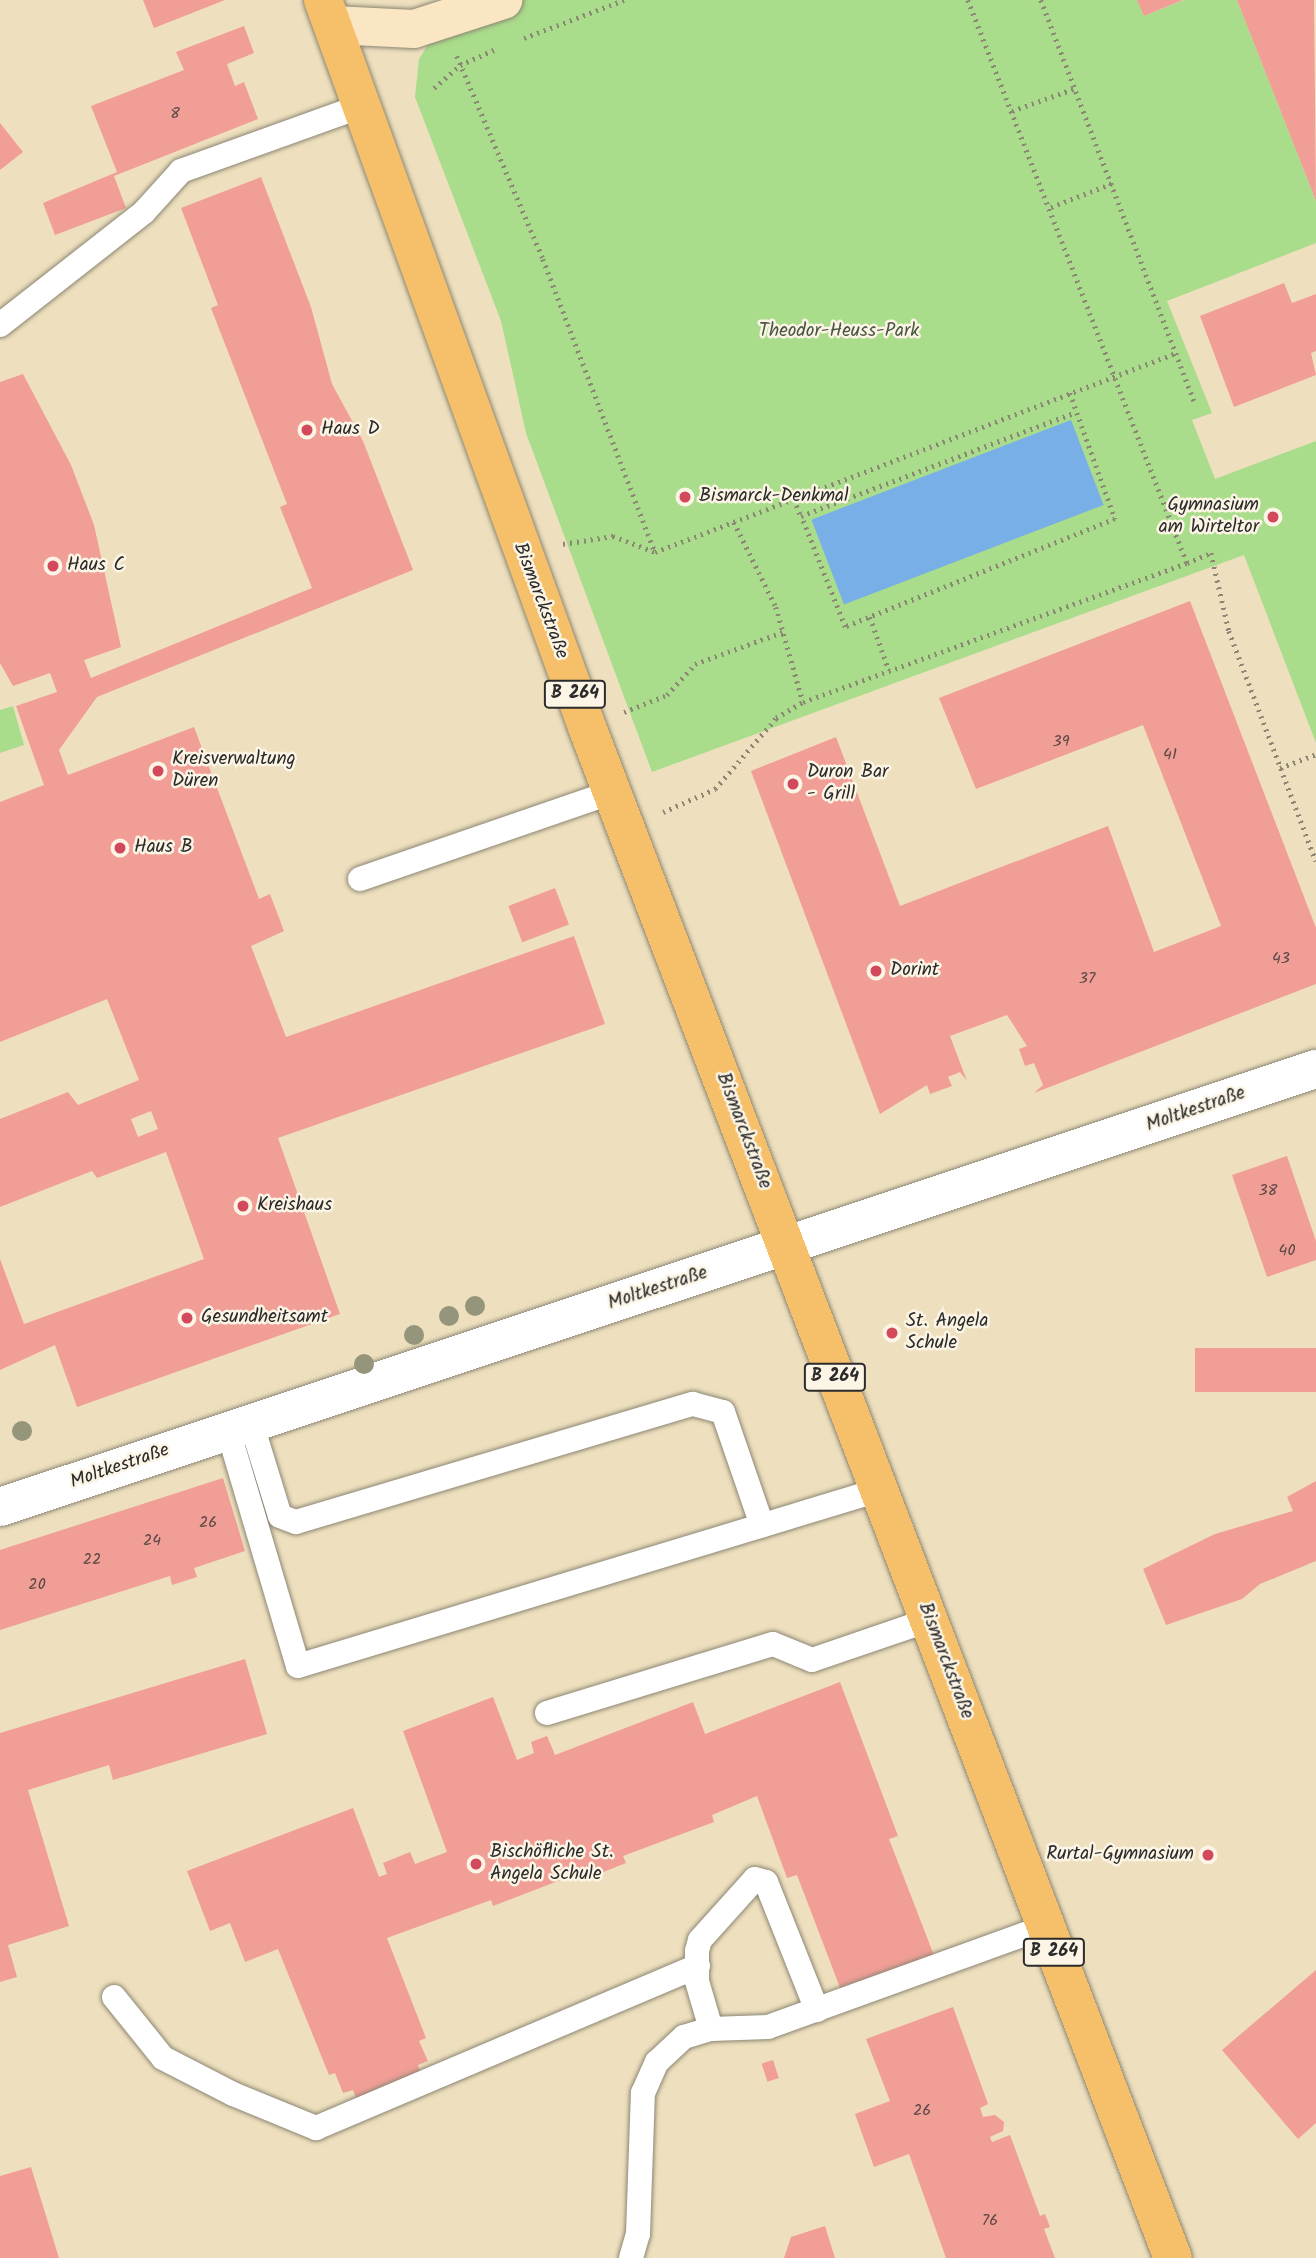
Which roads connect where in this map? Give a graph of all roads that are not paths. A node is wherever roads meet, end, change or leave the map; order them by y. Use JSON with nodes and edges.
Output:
{"nodes":[{"id":1,"x":360,"y":0,"type":"edge"},
{"id":2,"x":503,"y":0,"type":"edge"},
{"id":3,"x":328,"y":12,"type":"edge"},
{"id":4,"x":362,"y":106,"type":"junction"},
{"id":5,"x":0,"y":325,"type":"edge"},
{"id":6,"x":612,"y":792,"type":"junction"},
{"id":7,"x":360,"y":880,"type":"dead end"},
{"id":8,"x":1316,"y":1069,"type":"edge"},
{"id":9,"x":787,"y":1244,"type":"junction"},
{"id":10,"x":240,"y":1426,"type":"junction"},
{"id":11,"x":879,"y":1490,"type":"junction"},
{"id":12,"x":0,"y":1507,"type":"edge"},
{"id":13,"x":762,"y":1525,"type":"junction"},
{"id":14,"x":929,"y":1620,"type":"junction"},
{"id":15,"x":547,"y":1713,"type":"dead end"},
{"id":16,"x":1045,"y":1927,"type":"junction"},
{"id":17,"x":698,"y":1966,"type":"junction"},
{"id":18,"x":114,"y":1997,"type":"dead end"},
{"id":19,"x":817,"y":2010,"type":"junction"},
{"id":20,"x":711,"y":2029,"type":"junction"},
{"id":21,"x":631,"y":2258,"type":"edge"},
{"id":22,"x":1172,"y":2258,"type":"edge"}],
"edges":[{"from":1,"to":3,"type":"street"},
{"from":2,"to":3,"type":"street"},
{"from":3,"to":4,"type":"main road","name":"Bismarckstraße","number":"B 264"},
{"from":4,"to":5,"type":"lane"},
{"from":4,"to":6,"type":"main road","name":"Bismarckstraße","number":"B 264"},
{"from":6,"to":7,"type":"lane"},
{"from":6,"to":9,"type":"main road","name":"Bismarckstraße","number":"B 264"},
{"from":8,"to":9,"type":"street","name":"Moltkestraße"},
{"from":9,"to":10,"type":"street","name":"Moltkestraße"},
{"from":9,"to":11,"type":"main road","name":"Bismarckstraße","number":"B 264"},
{"from":10,"to":12,"type":"street","name":"Moltkestraße"},
{"from":10,"to":13,"type":"lane"},
{"from":10,"to":13,"type":"lane"},
{"from":11,"to":13,"type":"lane"},
{"from":11,"to":14,"type":"main road","name":"Bismarckstraße","number":"B 264"},
{"from":14,"to":15,"type":"lane"},
{"from":14,"to":16,"type":"main road","name":"Bismarckstraße","number":"B 264"},
{"from":16,"to":19,"type":"lane"},
{"from":16,"to":22,"type":"main road","name":"Bismarckstraße","number":"B 264"},
{"from":17,"to":18,"type":"lane"},
{"from":17,"to":19,"type":"lane"},
{"from":17,"to":20,"type":"lane"},
{"from":19,"to":20,"type":"lane"},
{"from":20,"to":21,"type":"lane"}]}
